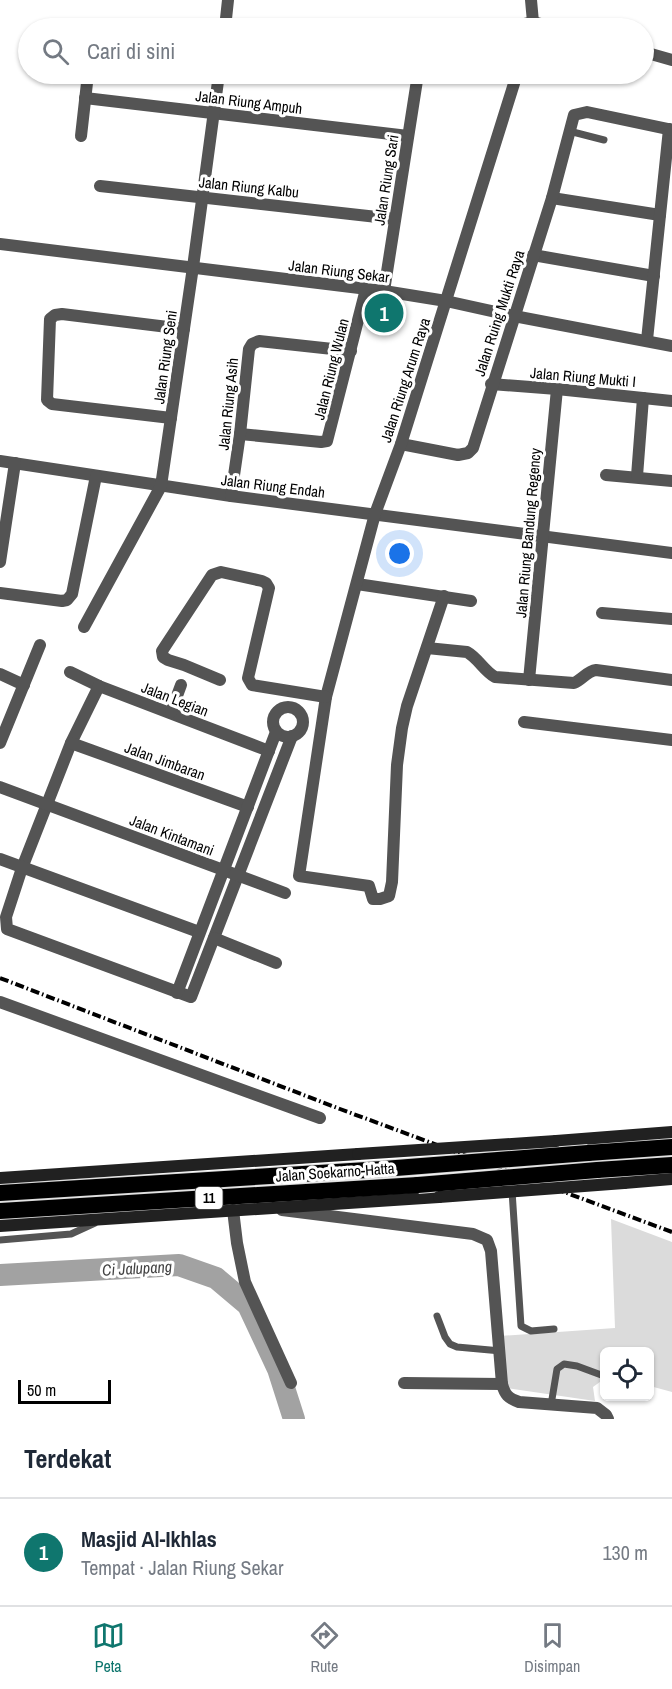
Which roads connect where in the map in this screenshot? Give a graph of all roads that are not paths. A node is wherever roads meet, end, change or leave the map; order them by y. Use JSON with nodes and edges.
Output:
{"nodes":[{"id":1,"x":228,"y":0,"type":"edge"},
{"id":2,"x":531,"y":0,"type":"edge"},
{"id":3,"x":226,"y":18,"type":"edge"},
{"id":4,"x":532,"y":18,"type":"edge"},
{"id":5,"x":654,"y":55,"type":"edge"},
{"id":6,"x":672,"y":60,"type":"edge"},
{"id":7,"x":87,"y":84,"type":"edge"},
{"id":8,"x":218,"y":84,"type":"edge"},
{"id":9,"x":416,"y":84,"type":"edge"},
{"id":10,"x":514,"y":84,"type":"edge"},
{"id":11,"x":85,"y":98,"type":"junction"},
{"id":12,"x":214,"y":113,"type":"junction"},
{"id":13,"x":671,"y":129,"type":"edge"},
{"id":14,"x":569,"y":131,"type":"junction"},
{"id":15,"x":81,"y":136,"type":"dead end"},
{"id":16,"x":408,"y":136,"type":"junction"},
{"id":17,"x":604,"y":140,"type":"dead end"},
{"id":18,"x":100,"y":186,"type":"dead end"},
{"id":19,"x":203,"y":197,"type":"junction"},
{"id":20,"x":552,"y":198,"type":"junction"},
{"id":21,"x":660,"y":215,"type":"junction"},
{"id":22,"x":395,"y":219,"type":"junction"},
{"id":23,"x":0,"y":244,"type":"edge"},
{"id":24,"x":533,"y":255,"type":"junction"},
{"id":25,"x":193,"y":267,"type":"junction"},
{"id":26,"x":654,"y":276,"type":"junction"},
{"id":27,"x":366,"y":289,"type":"junction"},
{"id":28,"x":384,"y":291,"type":"junction"},
{"id":29,"x":446,"y":301,"type":"junction"},
{"id":30,"x":514,"y":316,"type":"junction"},
{"id":31,"x":184,"y":329,"type":"junction"},
{"id":32,"x":647,"y":340,"type":"junction"},
{"id":33,"x":672,"y":346,"type":"edge"},
{"id":34,"x":351,"y":351,"type":"junction"},
{"id":35,"x":491,"y":384,"type":"junction"},
{"id":36,"x":557,"y":389,"type":"junction"},
{"id":37,"x":644,"y":398,"type":"junction"},
{"id":38,"x":672,"y":402,"type":"edge"},
{"id":39,"x":171,"y":418,"type":"junction"},
{"id":40,"x":240,"y":434,"type":"junction"},
{"id":41,"x":401,"y":444,"type":"junction"},
{"id":42,"x":0,"y":461,"type":"edge"},
{"id":43,"x":15,"y":463,"type":"junction"},
{"id":44,"x":606,"y":475,"type":"dead end"},
{"id":45,"x":96,"y":476,"type":"junction"},
{"id":46,"x":637,"y":477,"type":"junction"},
{"id":47,"x":672,"y":481,"type":"edge"},
{"id":48,"x":161,"y":486,"type":"junction"},
{"id":49,"x":231,"y":496,"type":"junction"},
{"id":50,"x":375,"y":514,"type":"junction"},
{"id":51,"x":543,"y":537,"type":"junction"},
{"id":52,"x":672,"y":553,"type":"edge"},
{"id":53,"x":0,"y":561,"type":"edge"},
{"id":54,"x":357,"y":584,"type":"junction"},
{"id":55,"x":0,"y":593,"type":"edge"},
{"id":56,"x":444,"y":596,"type":"junction"},
{"id":57,"x":471,"y":601,"type":"dead end"},
{"id":58,"x":602,"y":612,"type":"dead end"},
{"id":59,"x":672,"y":619,"type":"edge"},
{"id":60,"x":84,"y":627,"type":"dead end"},
{"id":61,"x":40,"y":645,"type":"dead end"},
{"id":62,"x":427,"y":648,"type":"junction"},
{"id":63,"x":70,"y":672,"type":"dead end"},
{"id":64,"x":0,"y":674,"type":"edge"},
{"id":65,"x":220,"y":680,"type":"dead end"},
{"id":66,"x":530,"y":680,"type":"junction"},
{"id":67,"x":672,"y":680,"type":"edge"},
{"id":68,"x":24,"y":685,"type":"junction"},
{"id":69,"x":181,"y":685,"type":"dead end"},
{"id":70,"x":99,"y":686,"type":"junction"},
{"id":71,"x":285,"y":690,"type":"junction"},
{"id":72,"x":324,"y":702,"type":"junction"},
{"id":73,"x":287,"y":707,"type":"junction"},
{"id":74,"x":171,"y":712,"type":"junction"},
{"id":75,"x":524,"y":722,"type":"dead end"},
{"id":76,"x":303,"y":723,"type":"junction"},
{"id":77,"x":276,"y":732,"type":"junction"},
{"id":78,"x":292,"y":736,"type":"junction"},
{"id":79,"x":672,"y":740,"type":"edge"},
{"id":80,"x":0,"y":743,"type":"edge"},
{"id":81,"x":72,"y":743,"type":"junction"},
{"id":82,"x":269,"y":751,"type":"junction"},
{"id":83,"x":0,"y":787,"type":"edge"},
{"id":84,"x":49,"y":805,"type":"junction"},
{"id":85,"x":248,"y":807,"type":"junction"},
{"id":86,"x":0,"y":858,"type":"edge"},
{"id":87,"x":22,"y":868,"type":"junction"},
{"id":88,"x":223,"y":870,"type":"junction"},
{"id":89,"x":238,"y":876,"type":"junction"},
{"id":90,"x":285,"y":893,"type":"dead end"},
{"id":91,"x":199,"y":932,"type":"junction"},
{"id":92,"x":214,"y":938,"type":"junction"},
{"id":93,"x":276,"y":963,"type":"dead end"},
{"id":94,"x":177,"y":993,"type":"junction"},
{"id":95,"x":0,"y":1002,"type":"edge"},
{"id":96,"x":320,"y":1118,"type":"dead end"},
{"id":97,"x":672,"y":1132,"type":"edge"},
{"id":98,"x":672,"y":1147,"type":"edge"},
{"id":99,"x":672,"y":1165,"type":"edge"},
{"id":100,"x":0,"y":1178,"type":"edge"},
{"id":101,"x":672,"y":1179,"type":"edge"},
{"id":102,"x":512,"y":1191,"type":"junction"},
{"id":103,"x":0,"y":1193,"type":"edge"},
{"id":104,"x":258,"y":1207,"type":"junction"},
{"id":105,"x":233,"y":1210,"type":"junction"},
{"id":106,"x":0,"y":1211,"type":"edge"},
{"id":107,"x":102,"y":1219,"type":"junction"},
{"id":108,"x":0,"y":1226,"type":"edge"},
{"id":109,"x":0,"y":1240,"type":"edge"},
{"id":110,"x":437,"y":1316,"type":"dead end"},
{"id":111,"x":554,"y":1329,"type":"dead end"},
{"id":112,"x":501,"y":1351,"type":"junction"},
{"id":113,"x":600,"y":1374,"type":"edge"},
{"id":114,"x":291,"y":1383,"type":"dead end"},
{"id":115,"x":404,"y":1383,"type":"dead end"},
{"id":116,"x":502,"y":1384,"type":"junction"},
{"id":117,"x":551,"y":1405,"type":"junction"},
{"id":118,"x":608,"y":1419,"type":"edge"}],
"edges":[{"from":1,"to":3,"type":"street"},
{"from":2,"to":4,"type":"street"},
{"from":5,"to":6,"type":"street"},
{"from":7,"to":11,"type":"street"},
{"from":8,"to":12,"type":"street","name":"Jalan Riung Seni"},
{"from":9,"to":16,"type":"street","name":"Jalan Riung Sari"},
{"from":10,"to":29,"type":"street","name":"Jalan Riung Arum Raya"},
{"from":11,"to":12,"type":"street","name":"Jalan Riung Ampuh"},
{"from":11,"to":15,"type":"street"},
{"from":12,"to":16,"type":"street","name":"Jalan Riung Ampuh"},
{"from":12,"to":19,"type":"street","name":"Jalan Riung Seni"},
{"from":13,"to":14,"type":"street","name":"Jalan Ruing Mukti Raya"},
{"from":13,"to":21,"type":"street"},
{"from":14,"to":17,"type":"lane"},
{"from":14,"to":20,"type":"street","name":"Jalan Ruing Mukti Raya"},
{"from":16,"to":22,"type":"street","name":"Jalan Riung Sari"},
{"from":18,"to":19,"type":"street","name":"Jalan Riung Kalbu"},
{"from":19,"to":22,"type":"street","name":"Jalan Riung Kalbu"},
{"from":19,"to":25,"type":"street","name":"Jalan Riung Seni"},
{"from":20,"to":21,"type":"street"},
{"from":20,"to":24,"type":"street","name":"Jalan Ruing Mukti Raya"},
{"from":21,"to":26,"type":"street"},
{"from":22,"to":28,"type":"street","name":"Jalan Riung Sari"},
{"from":23,"to":25,"type":"street","name":"Jalan Riung Sekar"},
{"from":24,"to":26,"type":"street"},
{"from":24,"to":30,"type":"street","name":"Jalan Ruing Mukti Raya"},
{"from":25,"to":27,"type":"street","name":"Jalan Riung Sekar"},
{"from":25,"to":31,"type":"street","name":"Jalan Riung Seni"},
{"from":26,"to":32,"type":"street"},
{"from":27,"to":28,"type":"street","name":"Jalan Riung Sekar"},
{"from":27,"to":34,"type":"street","name":"Jalan Riung Wulan"},
{"from":28,"to":29,"type":"street","name":"Jalan Riung Sekar"},
{"from":29,"to":30,"type":"street","name":"Jalan Riung Sekar"},
{"from":29,"to":41,"type":"street","name":"Jalan Riung Arum Raya"},
{"from":30,"to":32,"type":"street","name":"Jalan Riung Sekar"},
{"from":30,"to":35,"type":"street","name":"Jalan Ruing Mukti Raya"},
{"from":31,"to":39,"type":"street","name":"Jalan Riung Seni"},
{"from":31,"to":39,"type":"street"},
{"from":32,"to":33,"type":"street","name":"Jalan Riung Sekar"},
{"from":34,"to":40,"type":"street","name":"Jalan Riung Wulan"},
{"from":34,"to":40,"type":"street","name":"Jalan Riung Asih"},
{"from":35,"to":36,"type":"street","name":"Jalan Riung Mukti I"},
{"from":35,"to":41,"type":"street","name":"Jalan Ruing Mukti Raya"},
{"from":36,"to":37,"type":"street","name":"Jalan Riung Mukti I"},
{"from":36,"to":51,"type":"street","name":"Jalan Riung Bandung Regency"},
{"from":37,"to":38,"type":"street","name":"Jalan Riung Mukti I"},
{"from":37,"to":46,"type":"street"},
{"from":39,"to":48,"type":"street","name":"Jalan Riung Seni"},
{"from":40,"to":49,"type":"street","name":"Jalan Riung Asih"},
{"from":41,"to":50,"type":"street","name":"Jalan Riung Arum Raya"},
{"from":42,"to":43,"type":"street","name":"Jalan Riung Endah"},
{"from":43,"to":45,"type":"street","name":"Jalan Riung Endah"},
{"from":43,"to":53,"type":"street"},
{"from":44,"to":46,"type":"street"},
{"from":45,"to":48,"type":"street","name":"Jalan Riung Endah"},
{"from":45,"to":55,"type":"street"},
{"from":46,"to":47,"type":"street"},
{"from":48,"to":49,"type":"street","name":"Jalan Riung Endah"},
{"from":48,"to":60,"type":"street","name":"Jalan Riung Seni"},
{"from":49,"to":50,"type":"street","name":"Jalan Riung Endah"},
{"from":50,"to":51,"type":"street","name":"Jalan Riung Endah"},
{"from":50,"to":54,"type":"street","name":"Jalan Riung Arum Raya"},
{"from":51,"to":52,"type":"street","name":"Jalan Riung Endah"},
{"from":51,"to":66,"type":"street","name":"Jalan Riung Bandung Regency"},
{"from":54,"to":56,"type":"street"},
{"from":54,"to":72,"type":"street","name":"Jalan Riung Arum Raya"},
{"from":56,"to":57,"type":"street"},
{"from":56,"to":62,"type":"street"},
{"from":58,"to":59,"type":"street"},
{"from":61,"to":68,"type":"street"},
{"from":62,"to":66,"type":"street"},
{"from":62,"to":72,"type":"street","name":"Jalan Riung Arum Raya"},
{"from":63,"to":70,"type":"street","name":"Jalan Legian"},
{"from":64,"to":68,"type":"street"},
{"from":65,"to":71,"type":"street"},
{"from":66,"to":67,"type":"street"},
{"from":68,"to":80,"type":"street"},
{"from":69,"to":74,"type":"street"},
{"from":70,"to":74,"type":"street","name":"Jalan Legian"},
{"from":70,"to":81,"type":"street"},
{"from":71,"to":72,"type":"street"},
{"from":71,"to":73,"type":"street"},
{"from":72,"to":76,"type":"street"},
{"from":73,"to":76,"type":"street"},
{"from":73,"to":77,"type":"street"},
{"from":74,"to":82,"type":"street","name":"Jalan Legian"},
{"from":75,"to":79,"type":"street"},
{"from":76,"to":78,"type":"street"},
{"from":77,"to":78,"type":"street"},
{"from":77,"to":82,"type":"street"},
{"from":78,"to":89,"type":"street"},
{"from":81,"to":84,"type":"street"},
{"from":81,"to":85,"type":"street","name":"Jalan Jimbaran"},
{"from":82,"to":85,"type":"street"},
{"from":83,"to":84,"type":"street","name":"Jalan Kintamani"},
{"from":84,"to":87,"type":"street"},
{"from":84,"to":88,"type":"street","name":"Jalan Kintamani"},
{"from":85,"to":88,"type":"street"},
{"from":86,"to":87,"type":"street"},
{"from":87,"to":91,"type":"street"},
{"from":87,"to":94,"type":"street"},
{"from":88,"to":89,"type":"street","name":"Jalan Kintamani"},
{"from":88,"to":91,"type":"street"},
{"from":89,"to":90,"type":"street","name":"Jalan Kintamani"},
{"from":89,"to":92,"type":"street"},
{"from":91,"to":94,"type":"street"},
{"from":92,"to":93,"type":"street"},
{"from":92,"to":94,"type":"street"},
{"from":95,"to":96,"type":"street"},
{"from":97,"to":100,"type":"main road","name":"Jalan Soekarno-Hatta","bridge":true},
{"from":98,"to":103,"type":"highway","name":"Jalan Soekarno-Hatta","number":"11","bridge":true},
{"from":99,"to":106,"type":"highway","name":"Jalan Soekarno-Hatta","number":"11","bridge":true},
{"from":101,"to":102,"type":"main road","name":"Jalan Soekarno-Hatta","bridge":true},
{"from":102,"to":104,"type":"main road","name":"Jalan Soekarno-Hatta","bridge":true},
{"from":102,"to":111,"type":"lane"},
{"from":104,"to":105,"type":"main road","name":"Jalan Soekarno-Hatta"},
{"from":104,"to":112,"type":"street"},
{"from":105,"to":107,"type":"main road","name":"Jalan Soekarno-Hatta"},
{"from":105,"to":114,"type":"street"},
{"from":107,"to":108,"type":"main road","name":"Jalan Soekarno-Hatta"},
{"from":107,"to":109,"type":"lane"},
{"from":110,"to":112,"type":"lane"},
{"from":112,"to":116,"type":"street"},
{"from":113,"to":117,"type":"lane"},
{"from":115,"to":116,"type":"street"},
{"from":116,"to":117,"type":"street"},
{"from":117,"to":118,"type":"street"}]}
